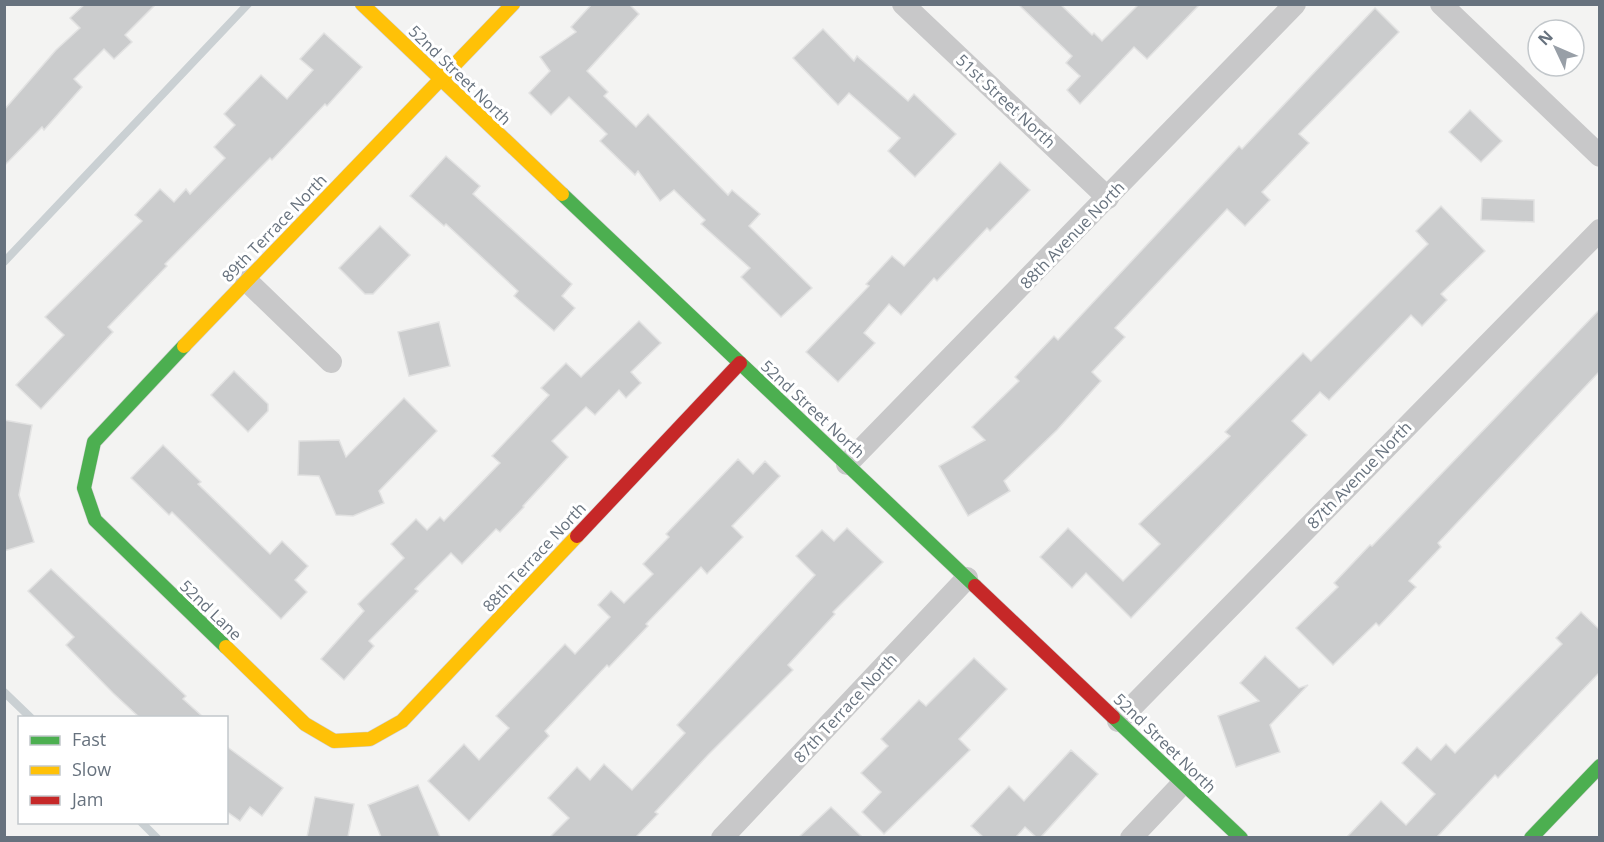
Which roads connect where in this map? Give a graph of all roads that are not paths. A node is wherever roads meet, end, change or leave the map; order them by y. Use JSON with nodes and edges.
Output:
{"nodes":[{"id":1,"x":362,"y":4,"type":"edge"},
{"id":2,"x":513,"y":4,"type":"edge"},
{"id":3,"x":903,"y":4,"type":"edge"},
{"id":4,"x":1295,"y":4,"type":"edge"},
{"id":5,"x":1441,"y":4,"type":"edge"},
{"id":6,"x":440,"y":80,"type":"junction"},
{"id":7,"x":1599,"y":156,"type":"edge"},
{"id":8,"x":1108,"y":198,"type":"junction"},
{"id":9,"x":1599,"y":230,"type":"edge"},
{"id":10,"x":246,"y":280,"type":"junction"},
{"id":11,"x":332,"y":362,"type":"dead end"},
{"id":12,"x":740,"y":363,"type":"junction"},
{"id":13,"x":847,"y":464,"type":"junction"},
{"id":14,"x":84,"y":488,"type":"joint"},
{"id":15,"x":967,"y":578,"type":"junction"},
{"id":16,"x":1118,"y":721,"type":"junction"},
{"id":17,"x":334,"y":741,"type":"joint"},
{"id":18,"x":1599,"y":766,"type":"edge"},
{"id":19,"x":1183,"y":783,"type":"junction"},
{"id":20,"x":722,"y":837,"type":"edge"},
{"id":21,"x":1131,"y":837,"type":"edge"},
{"id":22,"x":1240,"y":837,"type":"edge"},
{"id":23,"x":1531,"y":837,"type":"edge"}],
"edges":[{"from":1,"to":6,"type":"street","name":"52nd Street North"},
{"from":2,"to":6,"type":"street","name":"89th Terrace North"},
{"from":3,"to":8,"type":"street","name":"51st Street North"},
{"from":4,"to":8,"type":"street","name":"88th Avenue North"},
{"from":5,"to":7,"type":"street"},
{"from":6,"to":10,"type":"street","name":"89th Terrace North"},
{"from":6,"to":12,"type":"street","name":"52nd Street North"},
{"from":8,"to":13,"type":"street","name":"88th Avenue North"},
{"from":9,"to":16,"type":"street","name":"87th Avenue North"},
{"from":10,"to":11,"type":"street"},
{"from":10,"to":14,"type":"street","name":"89th Terrace North"},
{"from":12,"to":13,"type":"street","name":"52nd Street North"},
{"from":12,"to":17,"type":"street","name":"88th Terrace North"},
{"from":13,"to":15,"type":"street","name":"52nd Street North"},
{"from":14,"to":17,"type":"street","name":"52nd Lane"},
{"from":15,"to":16,"type":"street","name":"52nd Street North"},
{"from":15,"to":20,"type":"street","name":"87th Terrace North"},
{"from":16,"to":19,"type":"street","name":"52nd Street North"},
{"from":18,"to":23,"type":"street"},
{"from":19,"to":21,"type":"street"},
{"from":19,"to":22,"type":"street","name":"52nd Street North"}]}
